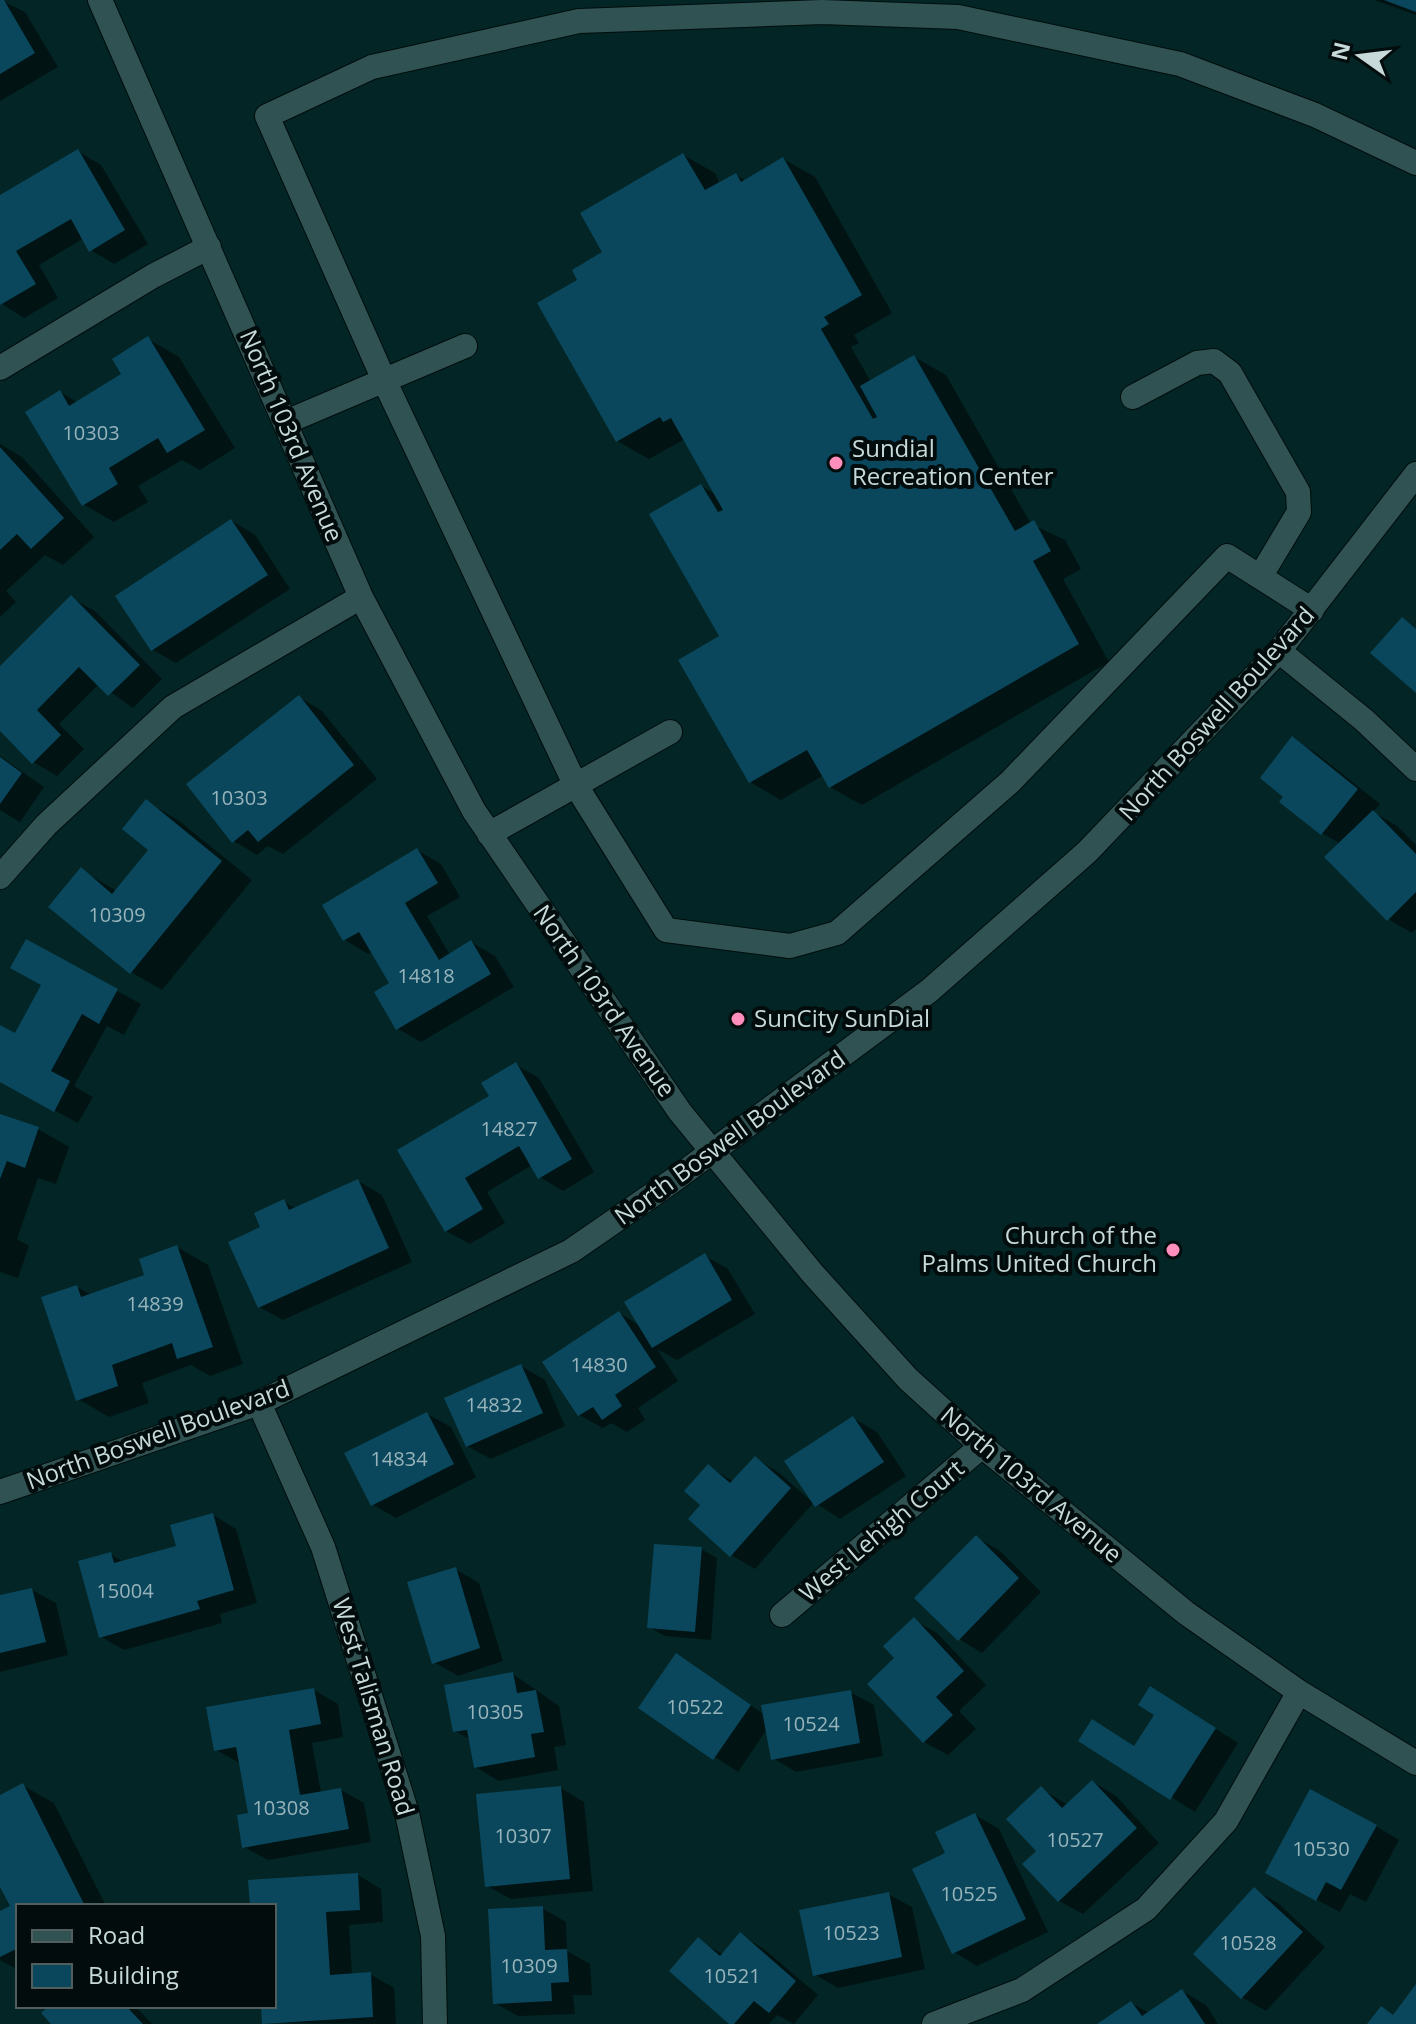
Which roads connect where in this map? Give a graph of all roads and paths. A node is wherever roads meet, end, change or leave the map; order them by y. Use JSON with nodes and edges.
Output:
{"nodes":[{"id":1,"x":100,"y":0,"type":"edge"},
{"id":2,"x":1416,"y":163,"type":"edge"},
{"id":3,"x":209,"y":247,"type":"junction"},
{"id":4,"x":465,"y":346,"type":"dead end"},
{"id":5,"x":0,"y":368,"type":"edge"},
{"id":6,"x":384,"y":380,"type":"junction"},
{"id":7,"x":1133,"y":397,"type":"dead end"},
{"id":8,"x":286,"y":422,"type":"junction"},
{"id":9,"x":1416,"y":474,"type":"edge"},
{"id":10,"x":1260,"y":577,"type":"junction"},
{"id":11,"x":361,"y":597,"type":"junction"},
{"id":12,"x":1312,"y":610,"type":"junction"},
{"id":13,"x":1279,"y":651,"type":"junction"},
{"id":14,"x":670,"y":732,"type":"dead end"},
{"id":15,"x":1416,"y":769,"type":"edge"},
{"id":16,"x":575,"y":784,"type":"junction"},
{"id":17,"x":489,"y":834,"type":"junction"},
{"id":18,"x":0,"y":877,"type":"edge"},
{"id":19,"x":712,"y":1152,"type":"junction"},
{"id":20,"x":259,"y":1403,"type":"junction"},
{"id":21,"x":982,"y":1446,"type":"junction"},
{"id":22,"x":0,"y":1492,"type":"edge"},
{"id":23,"x":782,"y":1615,"type":"dead end"},
{"id":24,"x":1299,"y":1692,"type":"junction"},
{"id":25,"x":1416,"y":1763,"type":"edge"},
{"id":26,"x":435,"y":2024,"type":"edge"},
{"id":27,"x":934,"y":2024,"type":"edge"}],
"edges":[{"from":1,"to":3,"type":"street","name":"North 103rd Avenue"},
{"from":2,"to":6,"type":"street"},
{"from":3,"to":5,"type":"street"},
{"from":3,"to":8,"type":"street","name":"North 103rd Avenue"},
{"from":4,"to":6,"type":"street"},
{"from":6,"to":8,"type":"street"},
{"from":6,"to":16,"type":"street"},
{"from":7,"to":10,"type":"street"},
{"from":8,"to":11,"type":"street","name":"North 103rd Avenue"},
{"from":9,"to":12,"type":"street","name":"North Boswell Boulevard"},
{"from":10,"to":12,"type":"street"},
{"from":10,"to":16,"type":"street"},
{"from":11,"to":17,"type":"street","name":"North 103rd Avenue"},
{"from":11,"to":18,"type":"street"},
{"from":12,"to":13,"type":"street","name":"North Boswell Boulevard"},
{"from":13,"to":15,"type":"street"},
{"from":13,"to":19,"type":"street","name":"North Boswell Boulevard"},
{"from":14,"to":16,"type":"street"},
{"from":16,"to":17,"type":"street"},
{"from":17,"to":19,"type":"street","name":"North 103rd Avenue"},
{"from":19,"to":20,"type":"street","name":"North Boswell Boulevard"},
{"from":19,"to":21,"type":"street","name":"North 103rd Avenue"},
{"from":20,"to":22,"type":"street","name":"North Boswell Boulevard"},
{"from":20,"to":26,"type":"street","name":"West Talisman Road"},
{"from":21,"to":23,"type":"street","name":"West Lehigh Court"},
{"from":21,"to":24,"type":"street","name":"North 103rd Avenue"},
{"from":24,"to":25,"type":"street","name":"North 103rd Avenue"},
{"from":24,"to":27,"type":"street"}]}
